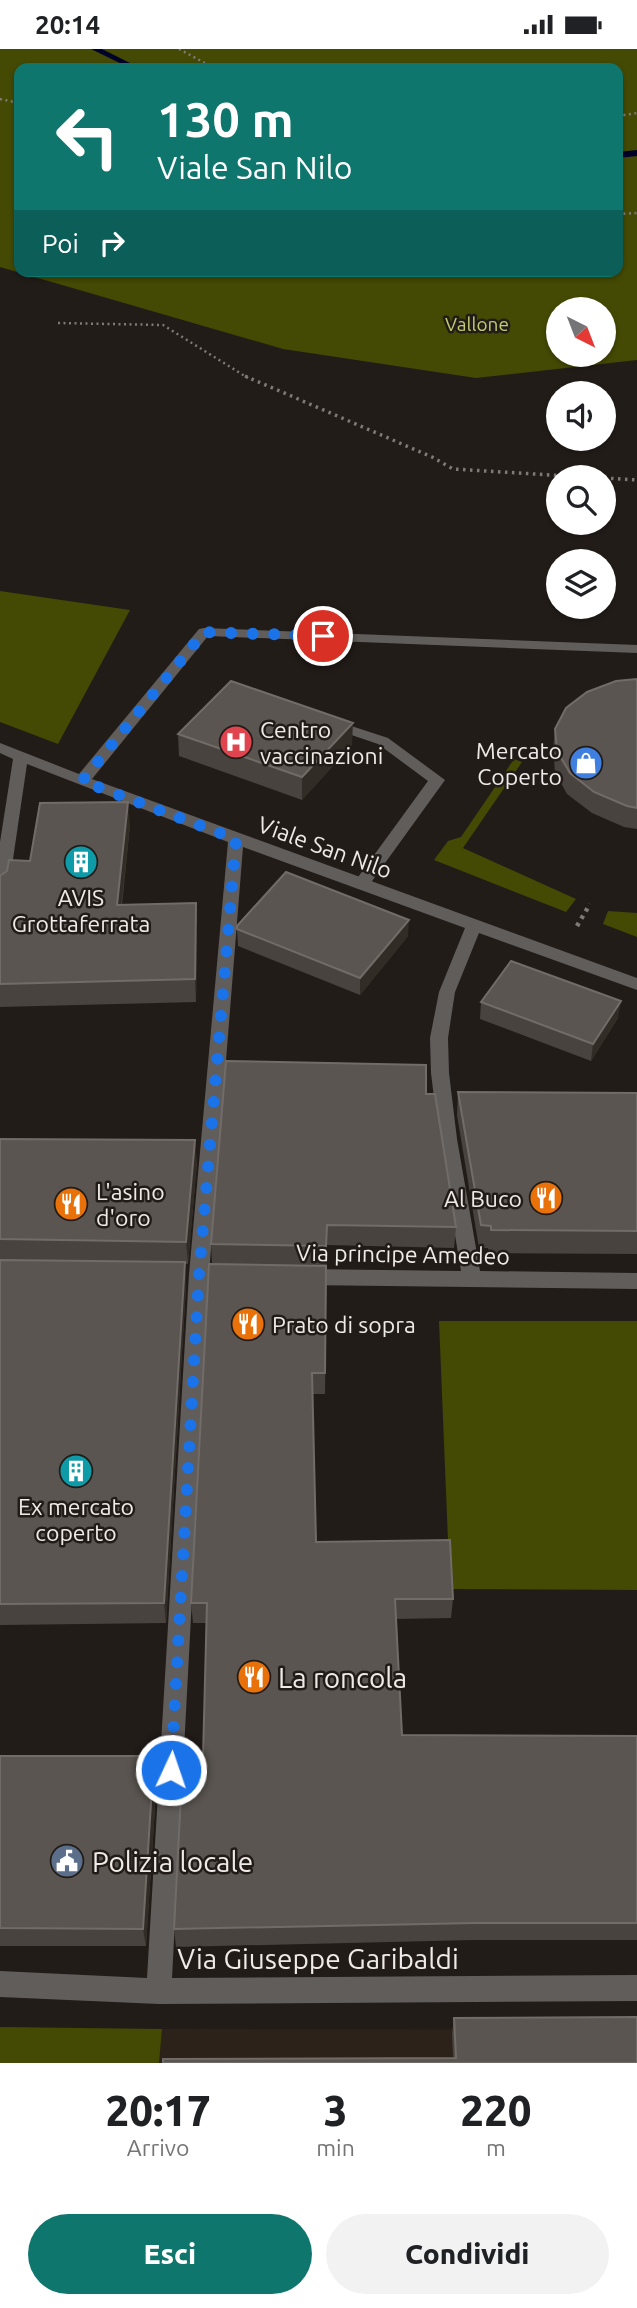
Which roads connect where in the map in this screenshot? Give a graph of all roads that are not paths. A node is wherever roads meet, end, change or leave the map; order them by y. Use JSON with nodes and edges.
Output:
{"nodes":[{"id":1,"x":637,"y":649,"type":"edge"},
{"id":2,"x":318,"y":719,"type":"edge"},
{"id":3,"x":0,"y":748,"type":"edge"},
{"id":4,"x":21,"y":756,"type":"junction"},
{"id":5,"x":82,"y":781,"type":"junction"},
{"id":6,"x":236,"y":839,"type":"junction"},
{"id":7,"x":361,"y":884,"type":"junction"},
{"id":8,"x":0,"y":893,"type":"edge"},
{"id":9,"x":474,"y":925,"type":"junction"},
{"id":10,"x":637,"y":984,"type":"edge"},
{"id":11,"x":279,"y":1276,"type":"edge"},
{"id":12,"x":472,"y":1280,"type":"junction"},
{"id":13,"x":637,"y":1281,"type":"edge"},
{"id":14,"x":0,"y":1984,"type":"edge"},
{"id":15,"x":637,"y":1988,"type":"edge"},
{"id":16,"x":159,"y":1991,"type":"junction"}],
"edges":[{"from":1,"to":5,"type":"street"},
{"from":2,"to":7,"type":"street"},
{"from":3,"to":4,"type":"street","name":"Viale San Nilo"},
{"from":4,"to":5,"type":"street","name":"Viale San Nilo"},
{"from":4,"to":8,"type":"street"},
{"from":5,"to":6,"type":"street","name":"Viale San Nilo"},
{"from":6,"to":7,"type":"street","name":"Viale San Nilo"},
{"from":6,"to":16,"type":"street"},
{"from":7,"to":9,"type":"street","name":"Viale San Nilo"},
{"from":9,"to":10,"type":"street","name":"Viale San Nilo"},
{"from":9,"to":12,"type":"street"},
{"from":11,"to":12,"type":"street","name":"Via principe Amedeo"},
{"from":12,"to":13,"type":"street","name":"Via principe Amedeo"},
{"from":14,"to":16,"type":"street","name":"Via Giuseppe Garibaldi"},
{"from":15,"to":16,"type":"street","name":"Via Giuseppe Garibaldi"}]}
